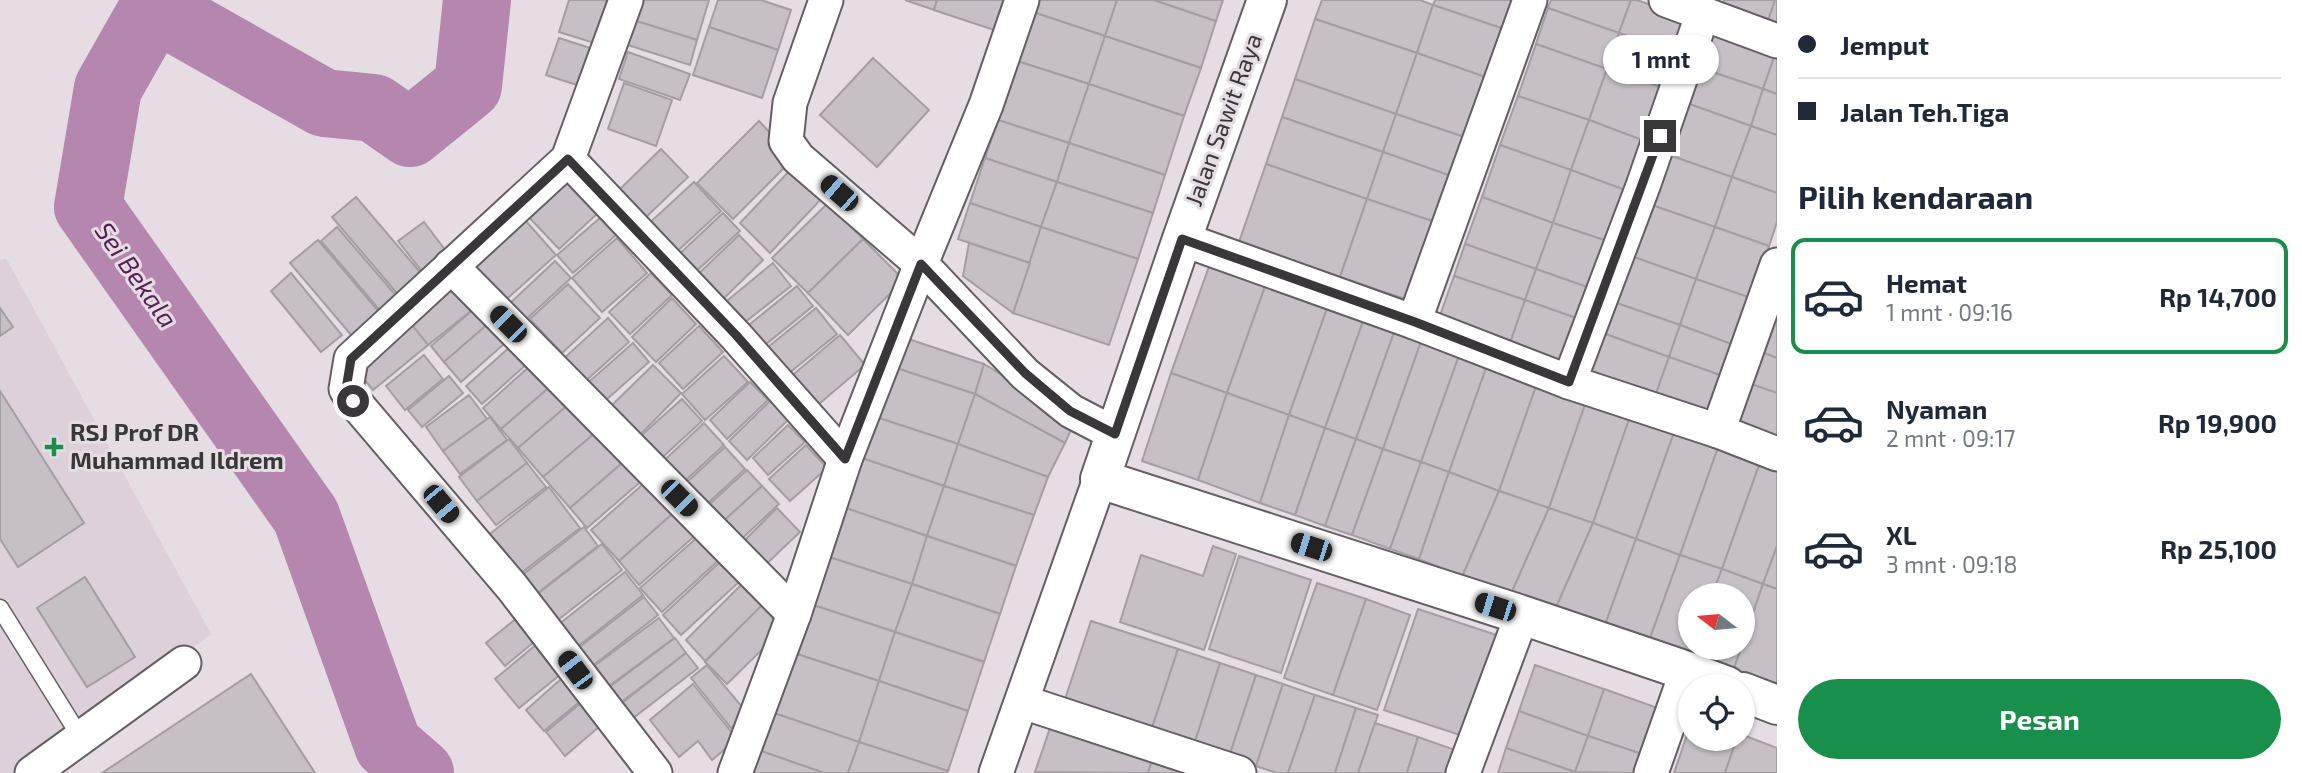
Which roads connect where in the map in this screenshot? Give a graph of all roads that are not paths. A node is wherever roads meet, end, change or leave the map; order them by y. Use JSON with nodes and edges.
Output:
{"nodes":[{"id":1,"x":626,"y":0,"type":"edge"},
{"id":2,"x":826,"y":0,"type":"edge"},
{"id":3,"x":1022,"y":0,"type":"edge"},
{"id":4,"x":1267,"y":0,"type":"edge"},
{"id":5,"x":1530,"y":0,"type":"edge"},
{"id":6,"x":1666,"y":0,"type":"edge"},
{"id":7,"x":1703,"y":13,"type":"junction"},
{"id":8,"x":1777,"y":41,"type":"edge"},
{"id":9,"x":568,"y":159,"type":"junction"},
{"id":10,"x":1182,"y":239,"type":"junction"},
{"id":11,"x":921,"y":264,"type":"junction"},
{"id":12,"x":1777,"y":264,"type":"edge"},
{"id":13,"x":451,"y":266,"type":"junction"},
{"id":14,"x":1415,"y":322,"type":"junction"},
{"id":15,"x":1569,"y":382,"type":"junction"},
{"id":16,"x":1717,"y":431,"type":"junction"},
{"id":17,"x":1115,"y":434,"type":"junction"},
{"id":18,"x":1777,"y":454,"type":"edge"},
{"id":19,"x":845,"y":459,"type":"junction"},
{"id":20,"x":1100,"y":479,"type":"junction"},
{"id":21,"x":0,"y":608,"type":"edge"},
{"id":22,"x":794,"y":614,"type":"junction"},
{"id":23,"x":1522,"y":615,"type":"junction"},
{"id":24,"x":184,"y":663,"type":"dead end"},
{"id":25,"x":1687,"y":671,"type":"junction"},
{"id":26,"x":1695,"y":674,"type":"edge"},
{"id":27,"x":1755,"y":697,"type":"edge"},
{"id":28,"x":1023,"y":702,"type":"junction"},
{"id":29,"x":1777,"y":705,"type":"edge"},
{"id":30,"x":81,"y":738,"type":"junction"},
{"id":31,"x":32,"y":773,"type":"edge"},
{"id":32,"x":655,"y":773,"type":"edge"},
{"id":33,"x":735,"y":773,"type":"edge"},
{"id":34,"x":996,"y":773,"type":"edge"},
{"id":35,"x":1239,"y":773,"type":"edge"},
{"id":36,"x":1463,"y":773,"type":"edge"},
{"id":37,"x":1651,"y":773,"type":"edge"}],
"edges":[{"from":1,"to":9,"type":"street"},
{"from":2,"to":11,"type":"street"},
{"from":3,"to":11,"type":"street"},
{"from":4,"to":10,"type":"street","name":"Jalan Sawit Raya"},
{"from":5,"to":14,"type":"street"},
{"from":6,"to":7,"type":"street"},
{"from":7,"to":8,"type":"street"},
{"from":7,"to":15,"type":"street"},
{"from":9,"to":13,"type":"street"},
{"from":9,"to":19,"type":"street"},
{"from":10,"to":14,"type":"street"},
{"from":10,"to":17,"type":"street","name":"Jalan Sawit Raya"},
{"from":11,"to":17,"type":"street"},
{"from":11,"to":19,"type":"street"},
{"from":12,"to":16,"type":"street"},
{"from":13,"to":22,"type":"street"},
{"from":13,"to":32,"type":"street"},
{"from":14,"to":15,"type":"street"},
{"from":15,"to":16,"type":"street"},
{"from":16,"to":18,"type":"street"},
{"from":17,"to":20,"type":"street","name":"Jalan Sawit Raya"},
{"from":19,"to":22,"type":"street"},
{"from":20,"to":23,"type":"street"},
{"from":20,"to":28,"type":"street"},
{"from":21,"to":30,"type":"lane"},
{"from":22,"to":33,"type":"street"},
{"from":23,"to":25,"type":"street"},
{"from":23,"to":36,"type":"street"},
{"from":24,"to":30,"type":"street"},
{"from":25,"to":26,"type":"street"},
{"from":25,"to":37,"type":"street"},
{"from":27,"to":29,"type":"street"},
{"from":28,"to":34,"type":"street"},
{"from":28,"to":35,"type":"street"},
{"from":30,"to":31,"type":"street"}]}
